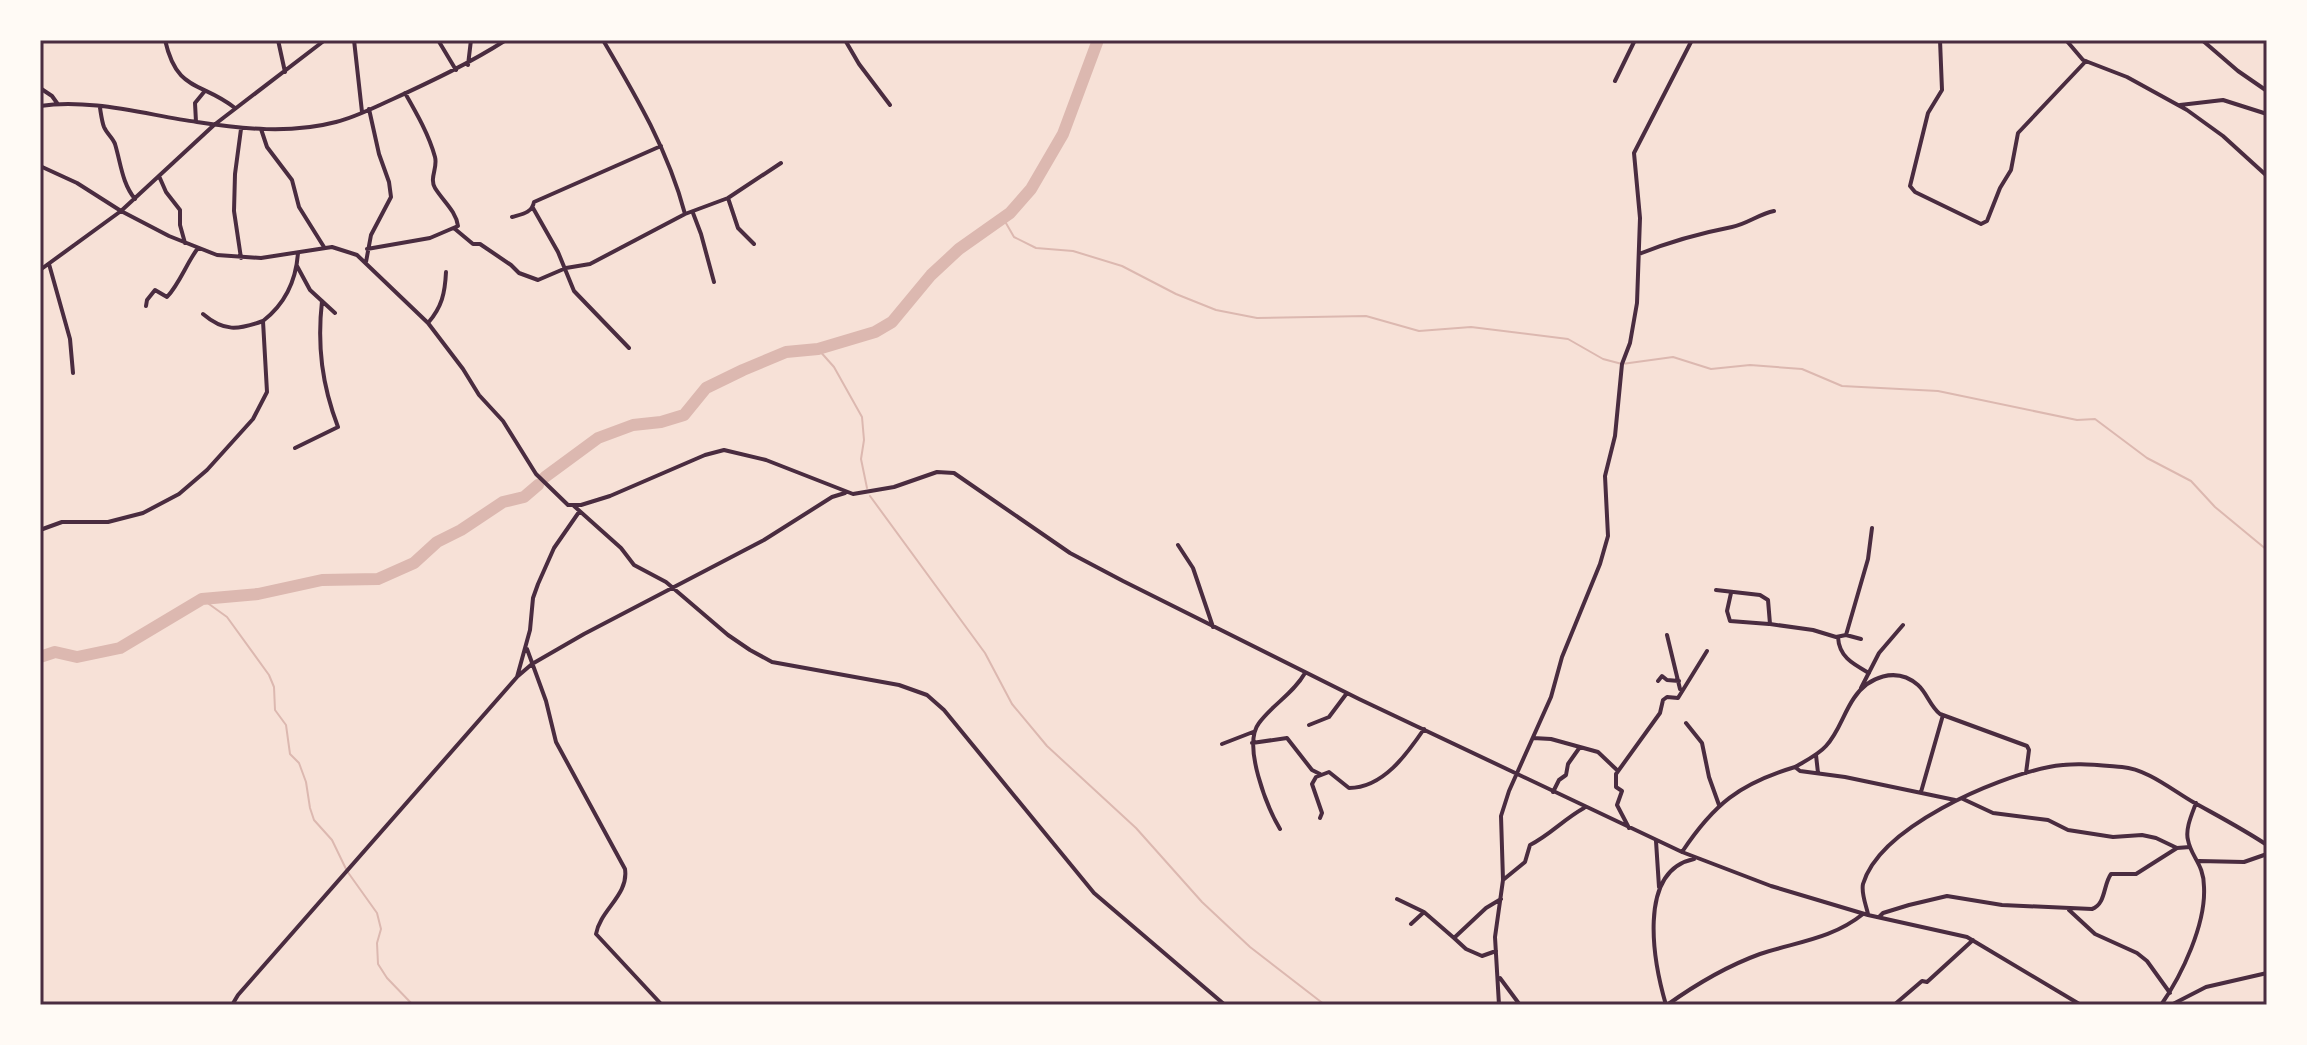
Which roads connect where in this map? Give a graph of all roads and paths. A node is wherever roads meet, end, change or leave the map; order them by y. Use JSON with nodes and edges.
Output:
{"nodes":[{"id":1,"x":165,"y":40,"type":"edge"},
{"id":2,"x":278,"y":40,"type":"edge"},
{"id":3,"x":325,"y":40,"type":"edge"},
{"id":4,"x":354,"y":40,"type":"edge"},
{"id":5,"x":438,"y":40,"type":"edge"},
{"id":6,"x":471,"y":40,"type":"edge"},
{"id":7,"x":506,"y":40,"type":"edge"},
{"id":8,"x":603,"y":40,"type":"edge"},
{"id":9,"x":845,"y":40,"type":"edge"},
{"id":10,"x":1635,"y":40,"type":"edge"},
{"id":11,"x":1692,"y":40,"type":"edge"},
{"id":12,"x":1940,"y":40,"type":"edge"},
{"id":13,"x":2066,"y":40,"type":"edge"},
{"id":14,"x":2202,"y":40,"type":"edge"},
{"id":15,"x":2086,"y":61,"type":"junction"},
{"id":16,"x":468,"y":65,"type":"junction"},
{"id":17,"x":456,"y":70,"type":"junction"},
{"id":18,"x":285,"y":72,"type":"junction"},
{"id":19,"x":1615,"y":81,"type":"dead end"},
{"id":20,"x":40,"y":88,"type":"edge"},
{"id":21,"x":2267,"y":91,"type":"edge"},
{"id":22,"x":204,"y":92,"type":"junction"},
{"id":23,"x":405,"y":93,"type":"junction"},
{"id":24,"x":57,"y":103,"type":"junction"},
{"id":25,"x":890,"y":105,"type":"dead end"},
{"id":26,"x":2180,"y":105,"type":"junction"},
{"id":27,"x":40,"y":106,"type":"edge"},
{"id":28,"x":100,"y":108,"type":"junction"},
{"id":29,"x":235,"y":108,"type":"junction"},
{"id":30,"x":369,"y":109,"type":"junction"},
{"id":31,"x":362,"y":112,"type":"junction"},
{"id":32,"x":2267,"y":114,"type":"edge"},
{"id":33,"x":196,"y":122,"type":"junction"},
{"id":34,"x":214,"y":125,"type":"junction"},
{"id":35,"x":241,"y":129,"type":"junction"},
{"id":36,"x":261,"y":129,"type":"junction"},
{"id":37,"x":661,"y":146,"type":"junction"},
{"id":38,"x":781,"y":163,"type":"dead end"},
{"id":39,"x":40,"y":166,"type":"edge"},
{"id":40,"x":159,"y":176,"type":"junction"},
{"id":41,"x":2267,"y":176,"type":"edge"},
{"id":42,"x":728,"y":198,"type":"junction"},
{"id":43,"x":135,"y":199,"type":"junction"},
{"id":44,"x":533,"y":208,"type":"junction"},
{"id":45,"x":121,"y":211,"type":"junction"},
{"id":46,"x":1774,"y":211,"type":"dead end"},
{"id":47,"x":693,"y":213,"type":"junction"},
{"id":48,"x":685,"y":214,"type":"junction"},
{"id":49,"x":512,"y":217,"type":"dead end"},
{"id":50,"x":455,"y":229,"type":"junction"},
{"id":51,"x":186,"y":243,"type":"junction"},
{"id":52,"x":754,"y":244,"type":"dead end"},
{"id":53,"x":324,"y":247,"type":"junction"},
{"id":54,"x":198,"y":248,"type":"junction"},
{"id":55,"x":367,"y":249,"type":"junction"},
{"id":56,"x":298,"y":253,"type":"junction"},
{"id":57,"x":1639,"y":254,"type":"junction"},
{"id":58,"x":241,"y":258,"type":"junction"},
{"id":59,"x":366,"y":262,"type":"junction"},
{"id":60,"x":49,"y":264,"type":"junction"},
{"id":61,"x":297,"y":266,"type":"junction"},
{"id":62,"x":566,"y":268,"type":"junction"},
{"id":63,"x":40,"y":270,"type":"edge"},
{"id":64,"x":446,"y":272,"type":"dead end"},
{"id":65,"x":714,"y":282,"type":"dead end"},
{"id":66,"x":322,"y":301,"type":"junction"},
{"id":67,"x":146,"y":306,"type":"dead end"},
{"id":68,"x":335,"y":313,"type":"dead end"},
{"id":69,"x":203,"y":314,"type":"dead end"},
{"id":70,"x":263,"y":321,"type":"junction"},
{"id":71,"x":428,"y":323,"type":"junction"},
{"id":72,"x":629,"y":348,"type":"dead end"},
{"id":73,"x":73,"y":373,"type":"dead end"},
{"id":74,"x":295,"y":448,"type":"dead end"},
{"id":75,"x":847,"y":492,"type":"junction"},
{"id":76,"x":574,"y":506,"type":"junction"},
{"id":77,"x":579,"y":512,"type":"junction"},
{"id":78,"x":1872,"y":528,"type":"dead end"},
{"id":79,"x":40,"y":530,"type":"edge"},
{"id":80,"x":1178,"y":545,"type":"dead end"},
{"id":81,"x":672,"y":588,"type":"junction"},
{"id":82,"x":1716,"y":590,"type":"dead end"},
{"id":83,"x":1731,"y":593,"type":"junction"},
{"id":84,"x":1770,"y":624,"type":"junction"},
{"id":85,"x":1903,"y":625,"type":"dead end"},
{"id":86,"x":1213,"y":627,"type":"junction"},
{"id":87,"x":1667,"y":635,"type":"dead end"},
{"id":88,"x":1846,"y":635,"type":"junction"},
{"id":89,"x":1838,"y":637,"type":"junction"},
{"id":90,"x":1861,"y":639,"type":"dead end"},
{"id":91,"x":526,"y":646,"type":"junction"},
{"id":92,"x":1707,"y":651,"type":"dead end"},
{"id":93,"x":532,"y":664,"type":"junction"},
{"id":94,"x":1305,"y":673,"type":"junction"},
{"id":95,"x":1869,"y":673,"type":"junction"},
{"id":96,"x":517,"y":677,"type":"junction"},
{"id":97,"x":1658,"y":681,"type":"dead end"},
{"id":98,"x":1679,"y":681,"type":"junction"},
{"id":99,"x":1681,"y":692,"type":"junction"},
{"id":100,"x":1347,"y":693,"type":"junction"},
{"id":101,"x":1858,"y":693,"type":"junction"},
{"id":102,"x":1943,"y":715,"type":"junction"},
{"id":103,"x":1686,"y":723,"type":"dead end"},
{"id":104,"x":1309,"y":725,"type":"dead end"},
{"id":105,"x":1424,"y":729,"type":"junction"},
{"id":106,"x":1253,"y":732,"type":"junction"},
{"id":107,"x":1533,"y":738,"type":"junction"},
{"id":108,"x":1252,"y":743,"type":"junction"},
{"id":109,"x":1222,"y":744,"type":"dead end"},
{"id":110,"x":1580,"y":747,"type":"junction"},
{"id":111,"x":1816,"y":754,"type":"junction"},
{"id":112,"x":1795,"y":767,"type":"junction"},
{"id":113,"x":1618,"y":771,"type":"junction"},
{"id":114,"x":1818,"y":773,"type":"junction"},
{"id":115,"x":2026,"y":773,"type":"junction"},
{"id":116,"x":1320,"y":774,"type":"junction"},
{"id":117,"x":1517,"y":775,"type":"junction"},
{"id":118,"x":1553,"y":792,"type":"junction"},
{"id":119,"x":1921,"y":792,"type":"junction"},
{"id":120,"x":1960,"y":799,"type":"junction"},
{"id":121,"x":2196,"y":803,"type":"junction"},
{"id":122,"x":1719,"y":805,"type":"junction"},
{"id":123,"x":1584,"y":808,"type":"junction"},
{"id":124,"x":1320,"y":818,"type":"dead end"},
{"id":125,"x":1629,"y":828,"type":"junction"},
{"id":126,"x":1280,"y":829,"type":"dead end"},
{"id":127,"x":1656,"y":841,"type":"junction"},
{"id":128,"x":2267,"y":845,"type":"edge"},
{"id":129,"x":2190,"y":847,"type":"junction"},
{"id":130,"x":2177,"y":848,"type":"junction"},
{"id":131,"x":1682,"y":852,"type":"junction"},
{"id":132,"x":2267,"y":854,"type":"edge"},
{"id":133,"x":1696,"y":858,"type":"junction"},
{"id":134,"x":2199,"y":861,"type":"junction"},
{"id":135,"x":1503,"y":880,"type":"junction"},
{"id":136,"x":1659,"y":889,"type":"junction"},
{"id":137,"x":1397,"y":899,"type":"dead end"},
{"id":138,"x":1501,"y":899,"type":"junction"},
{"id":139,"x":2068,"y":909,"type":"junction"},
{"id":140,"x":1424,"y":912,"type":"junction"},
{"id":141,"x":1866,"y":914,"type":"junction"},
{"id":142,"x":1879,"y":917,"type":"junction"},
{"id":143,"x":1411,"y":924,"type":"dead end"},
{"id":144,"x":1454,"y":938,"type":"junction"},
{"id":145,"x":1973,"y":940,"type":"junction"},
{"id":146,"x":1497,"y":951,"type":"junction"},
{"id":147,"x":2267,"y":973,"type":"edge"},
{"id":148,"x":1498,"y":976,"type":"junction"},
{"id":149,"x":2170,"y":993,"type":"junction"},
{"id":150,"x":232,"y":1005,"type":"edge"},
{"id":151,"x":662,"y":1005,"type":"edge"},
{"id":152,"x":1225,"y":1005,"type":"edge"},
{"id":153,"x":1499,"y":1005,"type":"edge"},
{"id":154,"x":1520,"y":1005,"type":"edge"},
{"id":155,"x":1667,"y":1005,"type":"edge"},
{"id":156,"x":1894,"y":1005,"type":"edge"},
{"id":157,"x":2081,"y":1005,"type":"edge"},
{"id":158,"x":2161,"y":1005,"type":"edge"},
{"id":159,"x":2171,"y":1005,"type":"edge"}],
"edges":[{"from":1,"to":22,"type":"street"},
{"from":2,"to":18,"type":"street"},
{"from":3,"to":18,"type":"street"},
{"from":4,"to":31,"type":"street"},
{"from":5,"to":17,"type":"street"},
{"from":6,"to":16,"type":"street"},
{"from":7,"to":16,"type":"street"},
{"from":8,"to":37,"type":"street"},
{"from":9,"to":25,"type":"street"},
{"from":10,"to":19,"type":"street"},
{"from":11,"to":57,"type":"street"},
{"from":12,"to":15,"type":"street"},
{"from":13,"to":15,"type":"street"},
{"from":14,"to":21,"type":"street"},
{"from":15,"to":26,"type":"street"},
{"from":16,"to":17,"type":"street"},
{"from":17,"to":23,"type":"street"},
{"from":18,"to":29,"type":"street"},
{"from":20,"to":24,"type":"street"},
{"from":22,"to":29,"type":"street"},
{"from":22,"to":33,"type":"street"},
{"from":23,"to":30,"type":"street"},
{"from":23,"to":50,"type":"street"},
{"from":24,"to":27,"type":"street"},
{"from":24,"to":28,"type":"street"},
{"from":26,"to":32,"type":"street"},
{"from":26,"to":41,"type":"street"},
{"from":28,"to":33,"type":"street"},
{"from":28,"to":43,"type":"street"},
{"from":29,"to":34,"type":"street"},
{"from":30,"to":31,"type":"street"},
{"from":30,"to":55,"type":"street"},
{"from":31,"to":36,"type":"street"},
{"from":33,"to":34,"type":"street"},
{"from":34,"to":35,"type":"street"},
{"from":34,"to":40,"type":"street"},
{"from":35,"to":36,"type":"street"},
{"from":35,"to":58,"type":"street"},
{"from":36,"to":53,"type":"street"},
{"from":37,"to":44,"type":"street"},
{"from":37,"to":48,"type":"street"},
{"from":38,"to":42,"type":"street"},
{"from":39,"to":45,"type":"street"},
{"from":40,"to":43,"type":"street"},
{"from":40,"to":51,"type":"street"},
{"from":42,"to":47,"type":"street"},
{"from":42,"to":52,"type":"street"},
{"from":43,"to":45,"type":"street"},
{"from":44,"to":49,"type":"street"},
{"from":44,"to":62,"type":"street"},
{"from":45,"to":51,"type":"street"},
{"from":45,"to":60,"type":"street"},
{"from":46,"to":57,"type":"street"},
{"from":47,"to":48,"type":"street"},
{"from":47,"to":65,"type":"street"},
{"from":48,"to":62,"type":"street"},
{"from":50,"to":55,"type":"street"},
{"from":50,"to":62,"type":"street"},
{"from":51,"to":54,"type":"street"},
{"from":53,"to":56,"type":"street"},
{"from":53,"to":59,"type":"street"},
{"from":54,"to":58,"type":"street"},
{"from":54,"to":67,"type":"street"},
{"from":55,"to":59,"type":"street"},
{"from":56,"to":58,"type":"street"},
{"from":56,"to":61,"type":"street"},
{"from":57,"to":107,"type":"street"},
{"from":59,"to":71,"type":"street"},
{"from":60,"to":63,"type":"street"},
{"from":60,"to":73,"type":"street"},
{"from":61,"to":66,"type":"street"},
{"from":61,"to":70,"type":"street"},
{"from":62,"to":72,"type":"street"},
{"from":64,"to":71,"type":"street"},
{"from":66,"to":68,"type":"street"},
{"from":66,"to":74,"type":"street"},
{"from":69,"to":70,"type":"street"},
{"from":70,"to":79,"type":"street"},
{"from":71,"to":76,"type":"street"},
{"from":75,"to":76,"type":"street"},
{"from":75,"to":81,"type":"street"},
{"from":75,"to":86,"type":"street"},
{"from":76,"to":77,"type":"street"},
{"from":77,"to":81,"type":"street"},
{"from":77,"to":91,"type":"street"},
{"from":78,"to":88,"type":"street"},
{"from":80,"to":86,"type":"street"},
{"from":81,"to":93,"type":"street"},
{"from":81,"to":152,"type":"street"},
{"from":82,"to":83,"type":"street"},
{"from":83,"to":84,"type":"street"},
{"from":83,"to":84,"type":"street"},
{"from":84,"to":89,"type":"street"},
{"from":85,"to":95,"type":"street"},
{"from":86,"to":94,"type":"street"},
{"from":87,"to":98,"type":"street"},
{"from":88,"to":89,"type":"street"},
{"from":88,"to":90,"type":"street"},
{"from":89,"to":95,"type":"street"},
{"from":91,"to":93,"type":"street"},
{"from":91,"to":96,"type":"street"},
{"from":92,"to":99,"type":"street"},
{"from":93,"to":96,"type":"street"},
{"from":93,"to":151,"type":"street"},
{"from":94,"to":100,"type":"street"},
{"from":94,"to":106,"type":"street"},
{"from":95,"to":101,"type":"street"},
{"from":96,"to":150,"type":"street"},
{"from":97,"to":98,"type":"street"},
{"from":98,"to":99,"type":"street"},
{"from":99,"to":113,"type":"street"},
{"from":100,"to":104,"type":"street"},
{"from":100,"to":105,"type":"street"},
{"from":101,"to":102,"type":"street"},
{"from":101,"to":111,"type":"street"},
{"from":102,"to":115,"type":"street"},
{"from":102,"to":119,"type":"street"},
{"from":103,"to":122,"type":"street"},
{"from":105,"to":116,"type":"street"},
{"from":105,"to":117,"type":"street"},
{"from":106,"to":108,"type":"street"},
{"from":106,"to":109,"type":"street"},
{"from":107,"to":110,"type":"street"},
{"from":107,"to":117,"type":"street"},
{"from":108,"to":116,"type":"street"},
{"from":108,"to":126,"type":"street"},
{"from":110,"to":113,"type":"street"},
{"from":110,"to":118,"type":"street"},
{"from":111,"to":112,"type":"street"},
{"from":111,"to":114,"type":"street"},
{"from":112,"to":114,"type":"street"},
{"from":112,"to":122,"type":"street"},
{"from":113,"to":125,"type":"street"},
{"from":114,"to":119,"type":"street"},
{"from":115,"to":120,"type":"street"},
{"from":115,"to":121,"type":"street"},
{"from":116,"to":124,"type":"street"},
{"from":117,"to":118,"type":"street"},
{"from":117,"to":135,"type":"street"},
{"from":118,"to":123,"type":"street"},
{"from":119,"to":120,"type":"street"},
{"from":120,"to":130,"type":"street"},
{"from":120,"to":141,"type":"street"},
{"from":121,"to":128,"type":"street"},
{"from":121,"to":129,"type":"street"},
{"from":122,"to":131,"type":"street"},
{"from":123,"to":125,"type":"street"},
{"from":123,"to":135,"type":"street"},
{"from":125,"to":127,"type":"street"},
{"from":127,"to":131,"type":"street"},
{"from":127,"to":136,"type":"street"},
{"from":129,"to":130,"type":"street"},
{"from":129,"to":134,"type":"street"},
{"from":130,"to":139,"type":"street"},
{"from":131,"to":133,"type":"street"},
{"from":132,"to":134,"type":"street"},
{"from":133,"to":136,"type":"street"},
{"from":133,"to":141,"type":"street"},
{"from":134,"to":149,"type":"street"},
{"from":135,"to":138,"type":"street"},
{"from":136,"to":155,"type":"street"},
{"from":137,"to":140,"type":"street"},
{"from":138,"to":144,"type":"street"},
{"from":138,"to":146,"type":"street"},
{"from":139,"to":142,"type":"street"},
{"from":139,"to":149,"type":"street"},
{"from":140,"to":143,"type":"street"},
{"from":140,"to":144,"type":"street"},
{"from":141,"to":142,"type":"street"},
{"from":141,"to":155,"type":"street"},
{"from":142,"to":145,"type":"street"},
{"from":144,"to":146,"type":"street"},
{"from":145,"to":156,"type":"street"},
{"from":145,"to":157,"type":"street"},
{"from":146,"to":148,"type":"street"},
{"from":147,"to":159,"type":"street"},
{"from":148,"to":153,"type":"street"},
{"from":148,"to":154,"type":"street"},
{"from":149,"to":158,"type":"street"}]}
